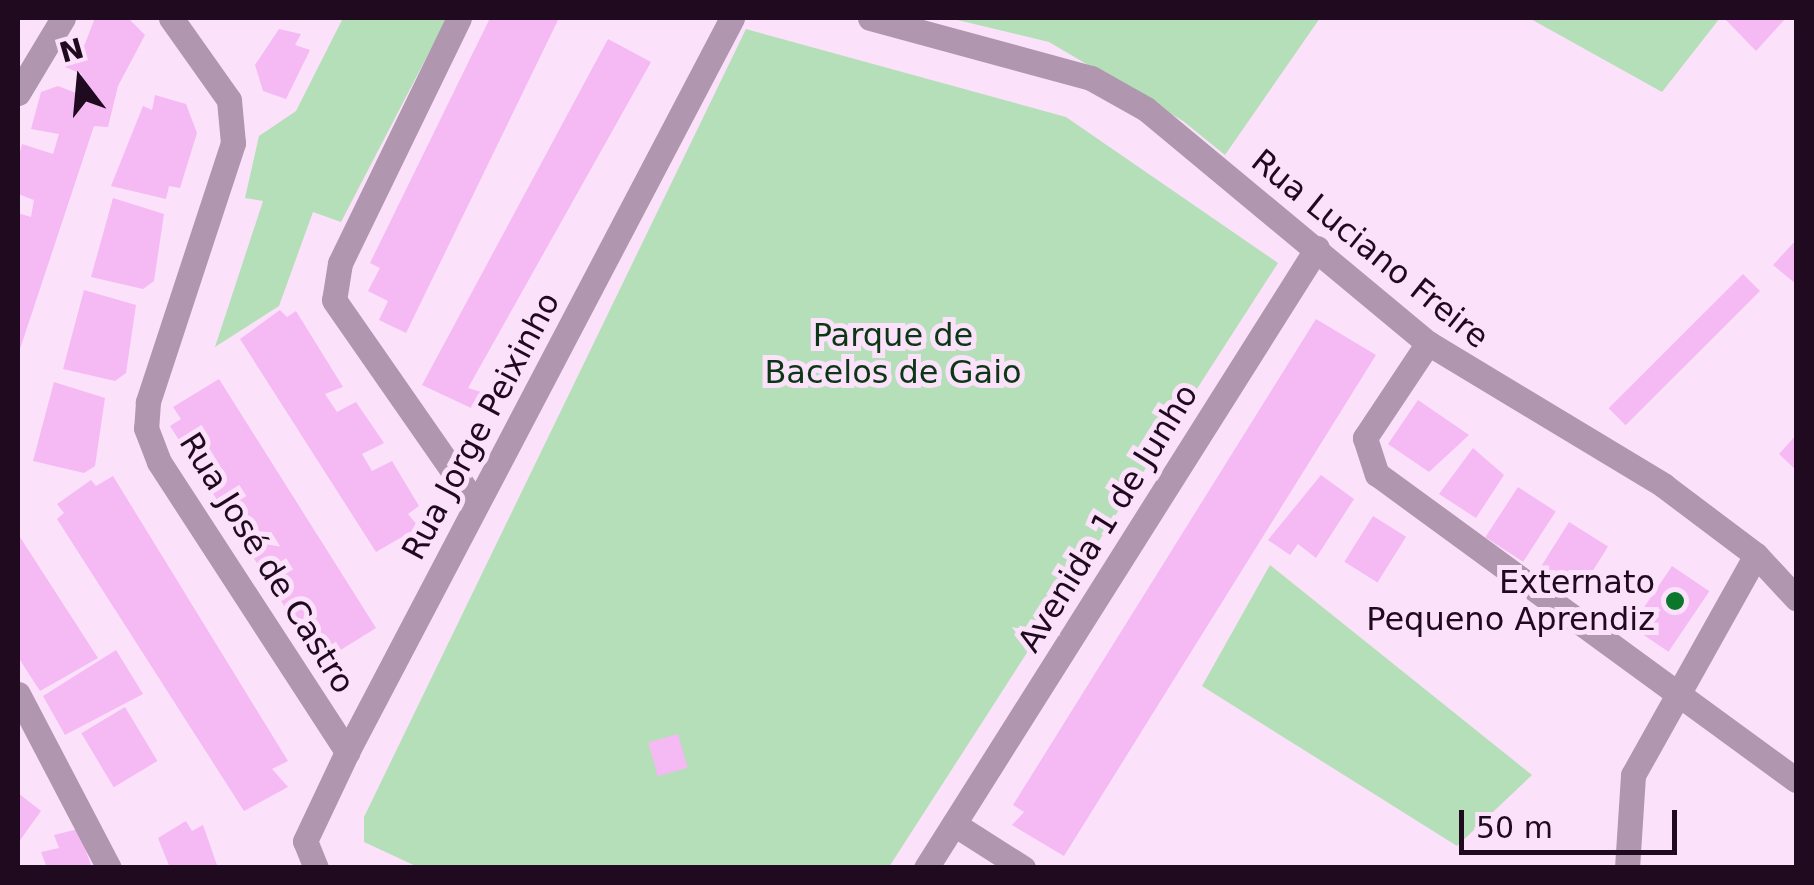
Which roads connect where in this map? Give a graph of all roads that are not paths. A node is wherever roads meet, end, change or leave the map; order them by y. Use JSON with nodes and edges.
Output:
{"nodes":[{"id":1,"x":62,"y":18,"type":"edge"},
{"id":2,"x":170,"y":18,"type":"edge"},
{"id":3,"x":459,"y":18,"type":"edge"},
{"id":4,"x":732,"y":18,"type":"edge"},
{"id":5,"x":870,"y":18,"type":"edge"},
{"id":6,"x":18,"y":93,"type":"edge"},
{"id":7,"x":1316,"y":248,"type":"junction"},
{"id":8,"x":1428,"y":343,"type":"junction"},
{"id":9,"x":476,"y":504,"type":"junction"},
{"id":10,"x":1756,"y":555,"type":"junction"},
{"id":11,"x":1796,"y":598,"type":"edge"},
{"id":12,"x":1678,"y":691,"type":"junction"},
{"id":13,"x":18,"y":694,"type":"edge"},
{"id":14,"x":347,"y":752,"type":"junction"},
{"id":15,"x":1796,"y":780,"type":"edge"},
{"id":16,"x":954,"y":824,"type":"junction"},
{"id":17,"x":109,"y":868,"type":"edge"},
{"id":18,"x":316,"y":868,"type":"edge"},
{"id":19,"x":926,"y":868,"type":"edge"},
{"id":20,"x":1024,"y":868,"type":"edge"},
{"id":21,"x":1627,"y":868,"type":"edge"}],
"edges":[{"from":1,"to":6,"type":"street"},
{"from":2,"to":14,"type":"street","name":"Rua José de Castro"},
{"from":3,"to":9,"type":"street"},
{"from":4,"to":9,"type":"street","name":"Rua Jorge Peixinho"},
{"from":5,"to":7,"type":"street","name":"Rua Luciano Freire"},
{"from":7,"to":8,"type":"street","name":"Rua Luciano Freire"},
{"from":7,"to":16,"type":"street","name":"Avenida 1 de Junho"},
{"from":8,"to":10,"type":"street","name":"Rua Luciano Freire"},
{"from":8,"to":12,"type":"street"},
{"from":9,"to":14,"type":"street","name":"Rua Jorge Peixinho"},
{"from":10,"to":11,"type":"street","name":"Rua Luciano Freire"},
{"from":10,"to":12,"type":"street"},
{"from":12,"to":15,"type":"street"},
{"from":12,"to":21,"type":"street"},
{"from":13,"to":17,"type":"street"},
{"from":14,"to":18,"type":"street","name":"Rua Jorge Peixinho"},
{"from":16,"to":19,"type":"street","name":"Avenida 1 de Junho"},
{"from":16,"to":20,"type":"street"}]}
